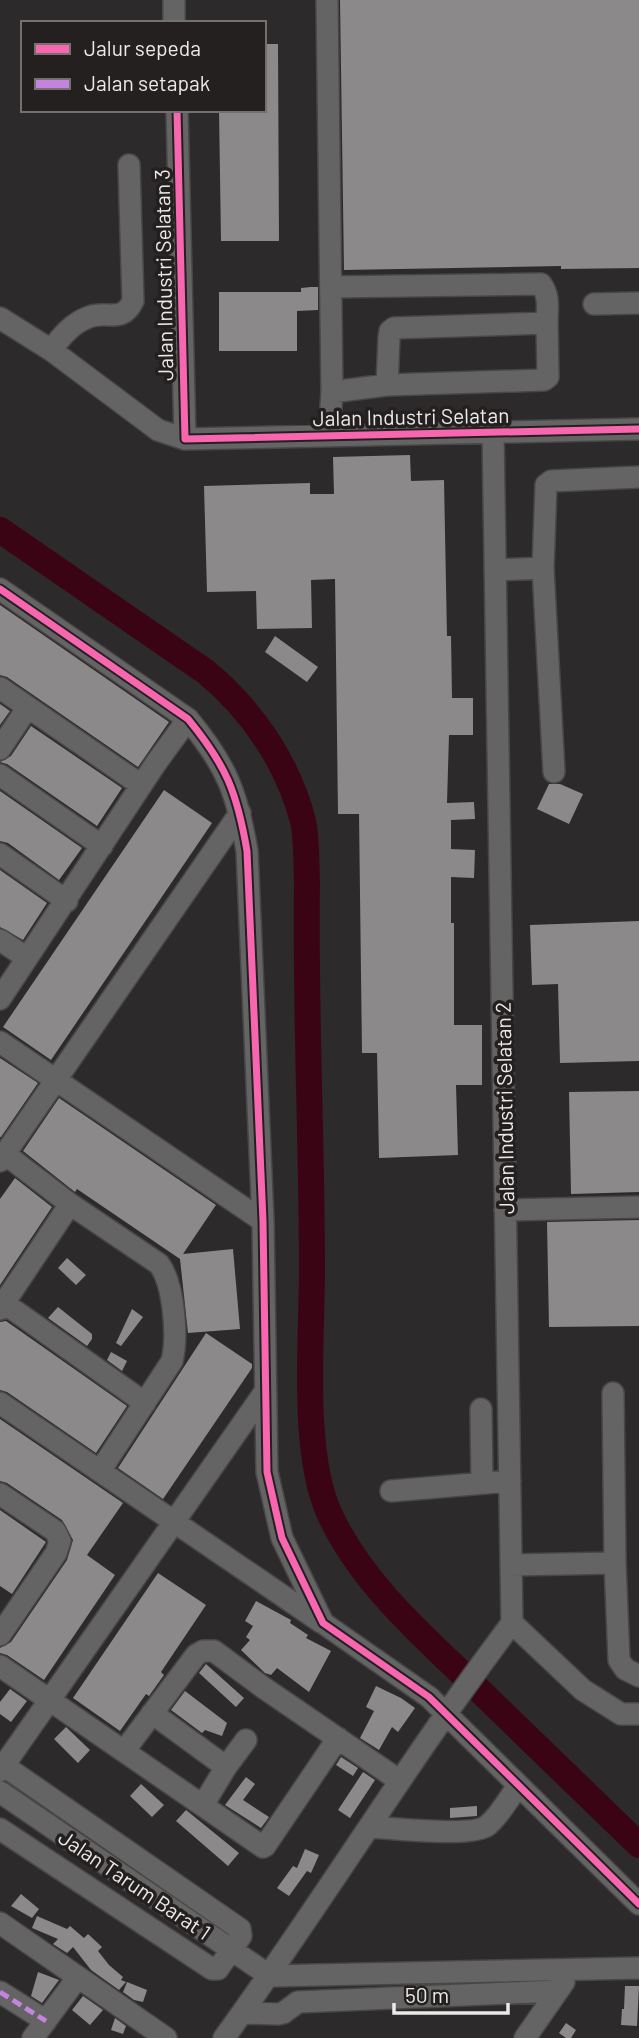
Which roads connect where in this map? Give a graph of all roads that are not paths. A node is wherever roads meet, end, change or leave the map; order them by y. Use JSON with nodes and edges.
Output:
{"nodes":[{"id":1,"x":174,"y":0,"type":"edge"},
{"id":2,"x":327,"y":0,"type":"edge"},
{"id":3,"x":174,"y":21,"type":"edge"},
{"id":4,"x":177,"y":112,"type":"edge"},
{"id":5,"x":129,"y":164,"type":"dead end"},
{"id":6,"x":331,"y":286,"type":"junction"},
{"id":7,"x":639,"y":303,"type":"edge"},
{"id":8,"x":594,"y":304,"type":"dead end"},
{"id":9,"x":0,"y":318,"type":"edge"},
{"id":10,"x":547,"y":323,"type":"junction"},
{"id":11,"x":51,"y":350,"type":"junction"},
{"id":12,"x":387,"y":385,"type":"junction"},
{"id":13,"x":332,"y":392,"type":"junction"},
{"id":14,"x":639,"y":429,"type":"edge"},
{"id":15,"x":493,"y":432,"type":"junction"},
{"id":16,"x":329,"y":436,"type":"junction"},
{"id":17,"x":185,"y":439,"type":"junction"},
{"id":18,"x":639,"y":477,"type":"edge"},
{"id":19,"x":543,"y":568,"type":"junction"},
{"id":20,"x":495,"y":570,"type":"junction"},
{"id":21,"x":0,"y":589,"type":"edge"},
{"id":22,"x":0,"y":688,"type":"edge"},
{"id":23,"x":28,"y":707,"type":"junction"},
{"id":24,"x":188,"y":719,"type":"junction"},
{"id":25,"x":0,"y":749,"type":"edge"},
{"id":26,"x":554,"y":772,"type":"dead end"},
{"id":27,"x":0,"y":775,"type":"edge"},
{"id":28,"x":141,"y":785,"type":"junction"},
{"id":29,"x":240,"y":813,"type":"junction"},
{"id":30,"x":103,"y":846,"type":"junction"},
{"id":31,"x":0,"y":854,"type":"edge"},
{"id":32,"x":67,"y":901,"type":"junction"},
{"id":33,"x":0,"y":940,"type":"edge"},
{"id":34,"x":27,"y":958,"type":"junction"},
{"id":35,"x":0,"y":999,"type":"edge"},
{"id":36,"x":0,"y":1042,"type":"edge"},
{"id":37,"x":54,"y":1080,"type":"junction"},
{"id":38,"x":2,"y":1158,"type":"edge"},
{"id":39,"x":70,"y":1204,"type":"junction"},
{"id":40,"x":639,"y":1207,"type":"edge"},
{"id":41,"x":505,"y":1210,"type":"junction"},
{"id":42,"x":263,"y":1222,"type":"junction"},
{"id":43,"x":2,"y":1306,"type":"edge"},
{"id":44,"x":264,"y":1393,"type":"junction"},
{"id":45,"x":613,"y":1393,"type":"dead end"},
{"id":46,"x":0,"y":1403,"type":"edge"},
{"id":47,"x":145,"y":1403,"type":"junction"},
{"id":48,"x":481,"y":1409,"type":"dead end"},
{"id":49,"x":100,"y":1471,"type":"junction"},
{"id":50,"x":510,"y":1482,"type":"junction"},
{"id":51,"x":482,"y":1483,"type":"junction"},
{"id":52,"x":391,"y":1491,"type":"dead end"},
{"id":53,"x":0,"y":1494,"type":"edge"},
{"id":54,"x":174,"y":1522,"type":"junction"},
{"id":55,"x":615,"y":1563,"type":"junction"},
{"id":56,"x":511,"y":1566,"type":"junction"},
{"id":57,"x":323,"y":1623,"type":"junction"},
{"id":58,"x":512,"y":1623,"type":"junction"},
{"id":59,"x":0,"y":1635,"type":"edge"},
{"id":60,"x":0,"y":1666,"type":"edge"},
{"id":61,"x":639,"y":1676,"type":"edge"},
{"id":62,"x":50,"y":1700,"type":"junction"},
{"id":63,"x":450,"y":1709,"type":"junction"},
{"id":64,"x":152,"y":1713,"type":"junction"},
{"id":65,"x":639,"y":1714,"type":"edge"},
{"id":66,"x":338,"y":1738,"type":"junction"},
{"id":67,"x":246,"y":1740,"type":"dead end"},
{"id":68,"x":124,"y":1751,"type":"junction"},
{"id":69,"x":1,"y":1766,"type":"edge"},
{"id":70,"x":226,"y":1766,"type":"junction"},
{"id":71,"x":400,"y":1780,"type":"junction"},
{"id":72,"x":27,"y":1782,"type":"junction"},
{"id":73,"x":518,"y":1786,"type":"junction"},
{"id":74,"x":4,"y":1803,"type":"edge"},
{"id":75,"x":203,"y":1805,"type":"junction"},
{"id":76,"x":75,"y":1815,"type":"junction"},
{"id":77,"x":369,"y":1827,"type":"junction"},
{"id":78,"x":0,"y":1829,"type":"edge"},
{"id":79,"x":61,"y":1833,"type":"junction"},
{"id":80,"x":111,"y":1840,"type":"junction"},
{"id":81,"x":99,"y":1859,"type":"junction"},
{"id":82,"x":147,"y":1864,"type":"junction"},
{"id":83,"x":133,"y":1882,"type":"junction"},
{"id":84,"x":186,"y":1892,"type":"junction"},
{"id":85,"x":639,"y":1904,"type":"edge"},
{"id":86,"x":116,"y":1906,"type":"junction"},
{"id":87,"x":173,"y":1910,"type":"junction"},
{"id":88,"x":219,"y":1914,"type":"junction"},
{"id":89,"x":0,"y":1923,"type":"edge"},
{"id":90,"x":207,"y":1933,"type":"junction"},
{"id":91,"x":231,"y":1950,"type":"junction"},
{"id":92,"x":639,"y":1968,"type":"edge"},
{"id":93,"x":574,"y":1969,"type":"junction"},
{"id":94,"x":419,"y":1973,"type":"junction"},
{"id":95,"x":270,"y":1976,"type":"junction"},
{"id":96,"x":78,"y":1977,"type":"junction"},
{"id":97,"x":558,"y":1991,"type":"junction"},
{"id":98,"x":0,"y":1993,"type":"edge"},
{"id":99,"x":421,"y":1997,"type":"junction"},
{"id":100,"x":242,"y":2013,"type":"junction"},
{"id":101,"x":46,"y":2021,"type":"junction"},
{"id":102,"x":137,"y":2030,"type":"edge"},
{"id":103,"x":33,"y":2038,"type":"edge"},
{"id":104,"x":166,"y":2038,"type":"edge"},
{"id":105,"x":224,"y":2038,"type":"edge"},
{"id":106,"x":525,"y":2038,"type":"edge"}],
"edges":[{"from":1,"to":3,"type":"street"},
{"from":2,"to":6,"type":"street"},
{"from":4,"to":17,"type":"street","name":"Jalan Industri Selatan 3"},
{"from":5,"to":11,"type":"street"},
{"from":6,"to":10,"type":"street"},
{"from":6,"to":13,"type":"street"},
{"from":7,"to":8,"type":"street"},
{"from":9,"to":11,"type":"street","name":"Jalan Industri Selatan"},
{"from":10,"to":12,"type":"street"},
{"from":10,"to":12,"type":"street"},
{"from":11,"to":17,"type":"street","name":"Jalan Industri Selatan"},
{"from":12,"to":13,"type":"street"},
{"from":13,"to":16,"type":"street"},
{"from":14,"to":15,"type":"street","name":"Jalan Industri Selatan"},
{"from":15,"to":16,"type":"street","name":"Jalan Industri Selatan"},
{"from":15,"to":20,"type":"street","name":"Jalan Industri Selatan 2"},
{"from":16,"to":17,"type":"street","name":"Jalan Industri Selatan"},
{"from":18,"to":19,"type":"street"},
{"from":19,"to":20,"type":"street"},
{"from":19,"to":26,"type":"street"},
{"from":20,"to":41,"type":"street","name":"Jalan Industri Selatan 2"},
{"from":21,"to":24,"type":"street"},
{"from":22,"to":23,"type":"street"},
{"from":23,"to":25,"type":"street"},
{"from":23,"to":28,"type":"street"},
{"from":24,"to":28,"type":"street"},
{"from":24,"to":29,"type":"street"},
{"from":27,"to":30,"type":"street"},
{"from":28,"to":30,"type":"street"},
{"from":29,"to":37,"type":"street"},
{"from":29,"to":42,"type":"street"},
{"from":30,"to":32,"type":"street"},
{"from":31,"to":32,"type":"street"},
{"from":32,"to":34,"type":"street"},
{"from":33,"to":34,"type":"street"},
{"from":34,"to":35,"type":"street"},
{"from":36,"to":37,"type":"street"},
{"from":37,"to":38,"type":"street"},
{"from":37,"to":42,"type":"street"},
{"from":38,"to":39,"type":"street"},
{"from":39,"to":43,"type":"street"},
{"from":39,"to":47,"type":"street"},
{"from":40,"to":41,"type":"street"},
{"from":41,"to":50,"type":"street","name":"Jalan Industri Selatan 2"},
{"from":42,"to":44,"type":"street"},
{"from":43,"to":47,"type":"street"},
{"from":44,"to":54,"type":"street"},
{"from":44,"to":57,"type":"street"},
{"from":45,"to":55,"type":"street"},
{"from":46,"to":49,"type":"street"},
{"from":47,"to":49,"type":"street"},
{"from":48,"to":51,"type":"street"},
{"from":49,"to":54,"type":"street"},
{"from":50,"to":51,"type":"street"},
{"from":50,"to":56,"type":"street","name":"Jalan Industri Selatan 2"},
{"from":51,"to":52,"type":"street"},
{"from":53,"to":59,"type":"street"},
{"from":54,"to":57,"type":"street"},
{"from":54,"to":62,"type":"street"},
{"from":55,"to":56,"type":"street"},
{"from":55,"to":61,"type":"street"},
{"from":56,"to":58,"type":"street","name":"Jalan Industri Selatan 2"},
{"from":57,"to":63,"type":"street"},
{"from":58,"to":63,"type":"street"},
{"from":58,"to":65,"type":"street"},
{"from":60,"to":62,"type":"street"},
{"from":62,"to":68,"type":"street"},
{"from":62,"to":69,"type":"street"},
{"from":63,"to":71,"type":"street"},
{"from":63,"to":73,"type":"street"},
{"from":64,"to":66,"type":"street"},
{"from":64,"to":68,"type":"street"},
{"from":64,"to":70,"type":"street"},
{"from":66,"to":71,"type":"street"},
{"from":66,"to":75,"type":"street"},
{"from":67,"to":70,"type":"street"},
{"from":68,"to":75,"type":"street"},
{"from":69,"to":72,"type":"street"},
{"from":70,"to":75,"type":"street"},
{"from":71,"to":77,"type":"street"},
{"from":72,"to":74,"type":"street"},
{"from":72,"to":76,"type":"street"},
{"from":73,"to":77,"type":"street"},
{"from":73,"to":85,"type":"street"},
{"from":74,"to":79,"type":"street","name":"Jalan Tarum Barat 1"},
{"from":76,"to":79,"type":"street"},
{"from":76,"to":80,"type":"street"},
{"from":77,"to":95,"type":"street"},
{"from":78,"to":86,"type":"street"},
{"from":79,"to":81,"type":"street","name":"Jalan Tarum Barat 1"},
{"from":80,"to":81,"type":"street"},
{"from":80,"to":82,"type":"street"},
{"from":81,"to":83,"type":"street","name":"Jalan Tarum Barat 1"},
{"from":82,"to":83,"type":"street"},
{"from":82,"to":84,"type":"street"},
{"from":83,"to":86,"type":"street"},
{"from":83,"to":87,"type":"street","name":"Jalan Tarum Barat 1"},
{"from":84,"to":87,"type":"street"},
{"from":84,"to":88,"type":"street"},
{"from":86,"to":91,"type":"street"},
{"from":87,"to":90,"type":"street","name":"Jalan Tarum Barat 1"},
{"from":88,"to":90,"type":"street"},
{"from":88,"to":91,"type":"street"},
{"from":89,"to":96,"type":"street"},
{"from":90,"to":91,"type":"street","name":"Jalan Tarum Barat 1"},
{"from":91,"to":95,"type":"street","name":"Jalan Tarum Barat 1"},
{"from":92,"to":93,"type":"street"},
{"from":93,"to":94,"type":"street"},
{"from":93,"to":97,"type":"street"},
{"from":94,"to":95,"type":"street"},
{"from":94,"to":99,"type":"street"},
{"from":95,"to":100,"type":"street"},
{"from":96,"to":101,"type":"street"},
{"from":96,"to":102,"type":"street"},
{"from":97,"to":99,"type":"street"},
{"from":97,"to":106,"type":"street"},
{"from":98,"to":101,"type":"street"},
{"from":99,"to":100,"type":"street"},
{"from":100,"to":105,"type":"street"},
{"from":101,"to":103,"type":"street"},
{"from":102,"to":104,"type":"street"}]}
